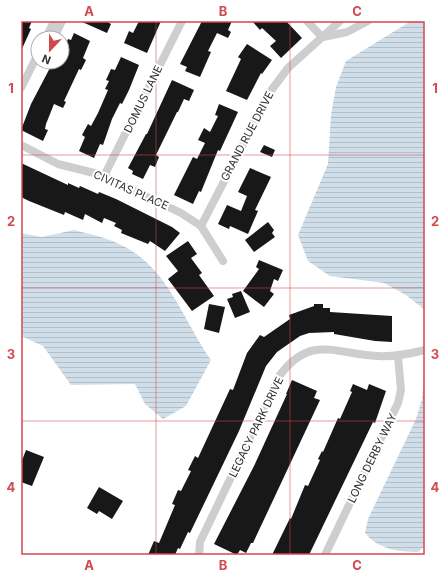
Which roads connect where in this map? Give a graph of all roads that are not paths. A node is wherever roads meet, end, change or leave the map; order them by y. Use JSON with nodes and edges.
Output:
{"nodes":[{"id":1,"x":182,"y":21,"type":"edge"},
{"id":2,"x":307,"y":21,"type":"edge"},
{"id":3,"x":340,"y":21,"type":"edge"},
{"id":4,"x":368,"y":21,"type":"edge"},
{"id":5,"x":322,"y":37,"type":"junction"},
{"id":6,"x":30,"y":70,"type":"edge"},
{"id":7,"x":21,"y":88,"type":"edge"},
{"id":8,"x":21,"y":146,"type":"edge"},
{"id":9,"x":104,"y":176,"type":"junction"},
{"id":10,"x":201,"y":226,"type":"junction"},
{"id":11,"x":223,"y":261,"type":"dead end"},
{"id":12,"x":425,"y":350,"type":"edge"},
{"id":13,"x":398,"y":356,"type":"junction"},
{"id":14,"x":199,"y":555,"type":"edge"},
{"id":15,"x":325,"y":555,"type":"edge"}],
"edges":[{"from":1,"to":9,"type":"street","name":"DOMUS LANE"},
{"from":2,"to":5,"type":"street"},
{"from":3,"to":5,"type":"street","name":"GRAND RUE DRIVE"},
{"from":4,"to":5,"type":"street"},
{"from":5,"to":10,"type":"street","name":"GRAND RUE DRIVE"},
{"from":6,"to":7,"type":"street"},
{"from":8,"to":9,"type":"street","name":"CIVITAS PLACE"},
{"from":9,"to":10,"type":"street","name":"CIVITAS PLACE"},
{"from":10,"to":11,"type":"street","name":"CIVITAS PLACE"},
{"from":12,"to":13,"type":"street","name":"LEGACY PARK DRIVE"},
{"from":13,"to":14,"type":"street","name":"LEGACY PARK DRIVE"},
{"from":13,"to":15,"type":"street","name":"LONG DERBY WAY"}]}
